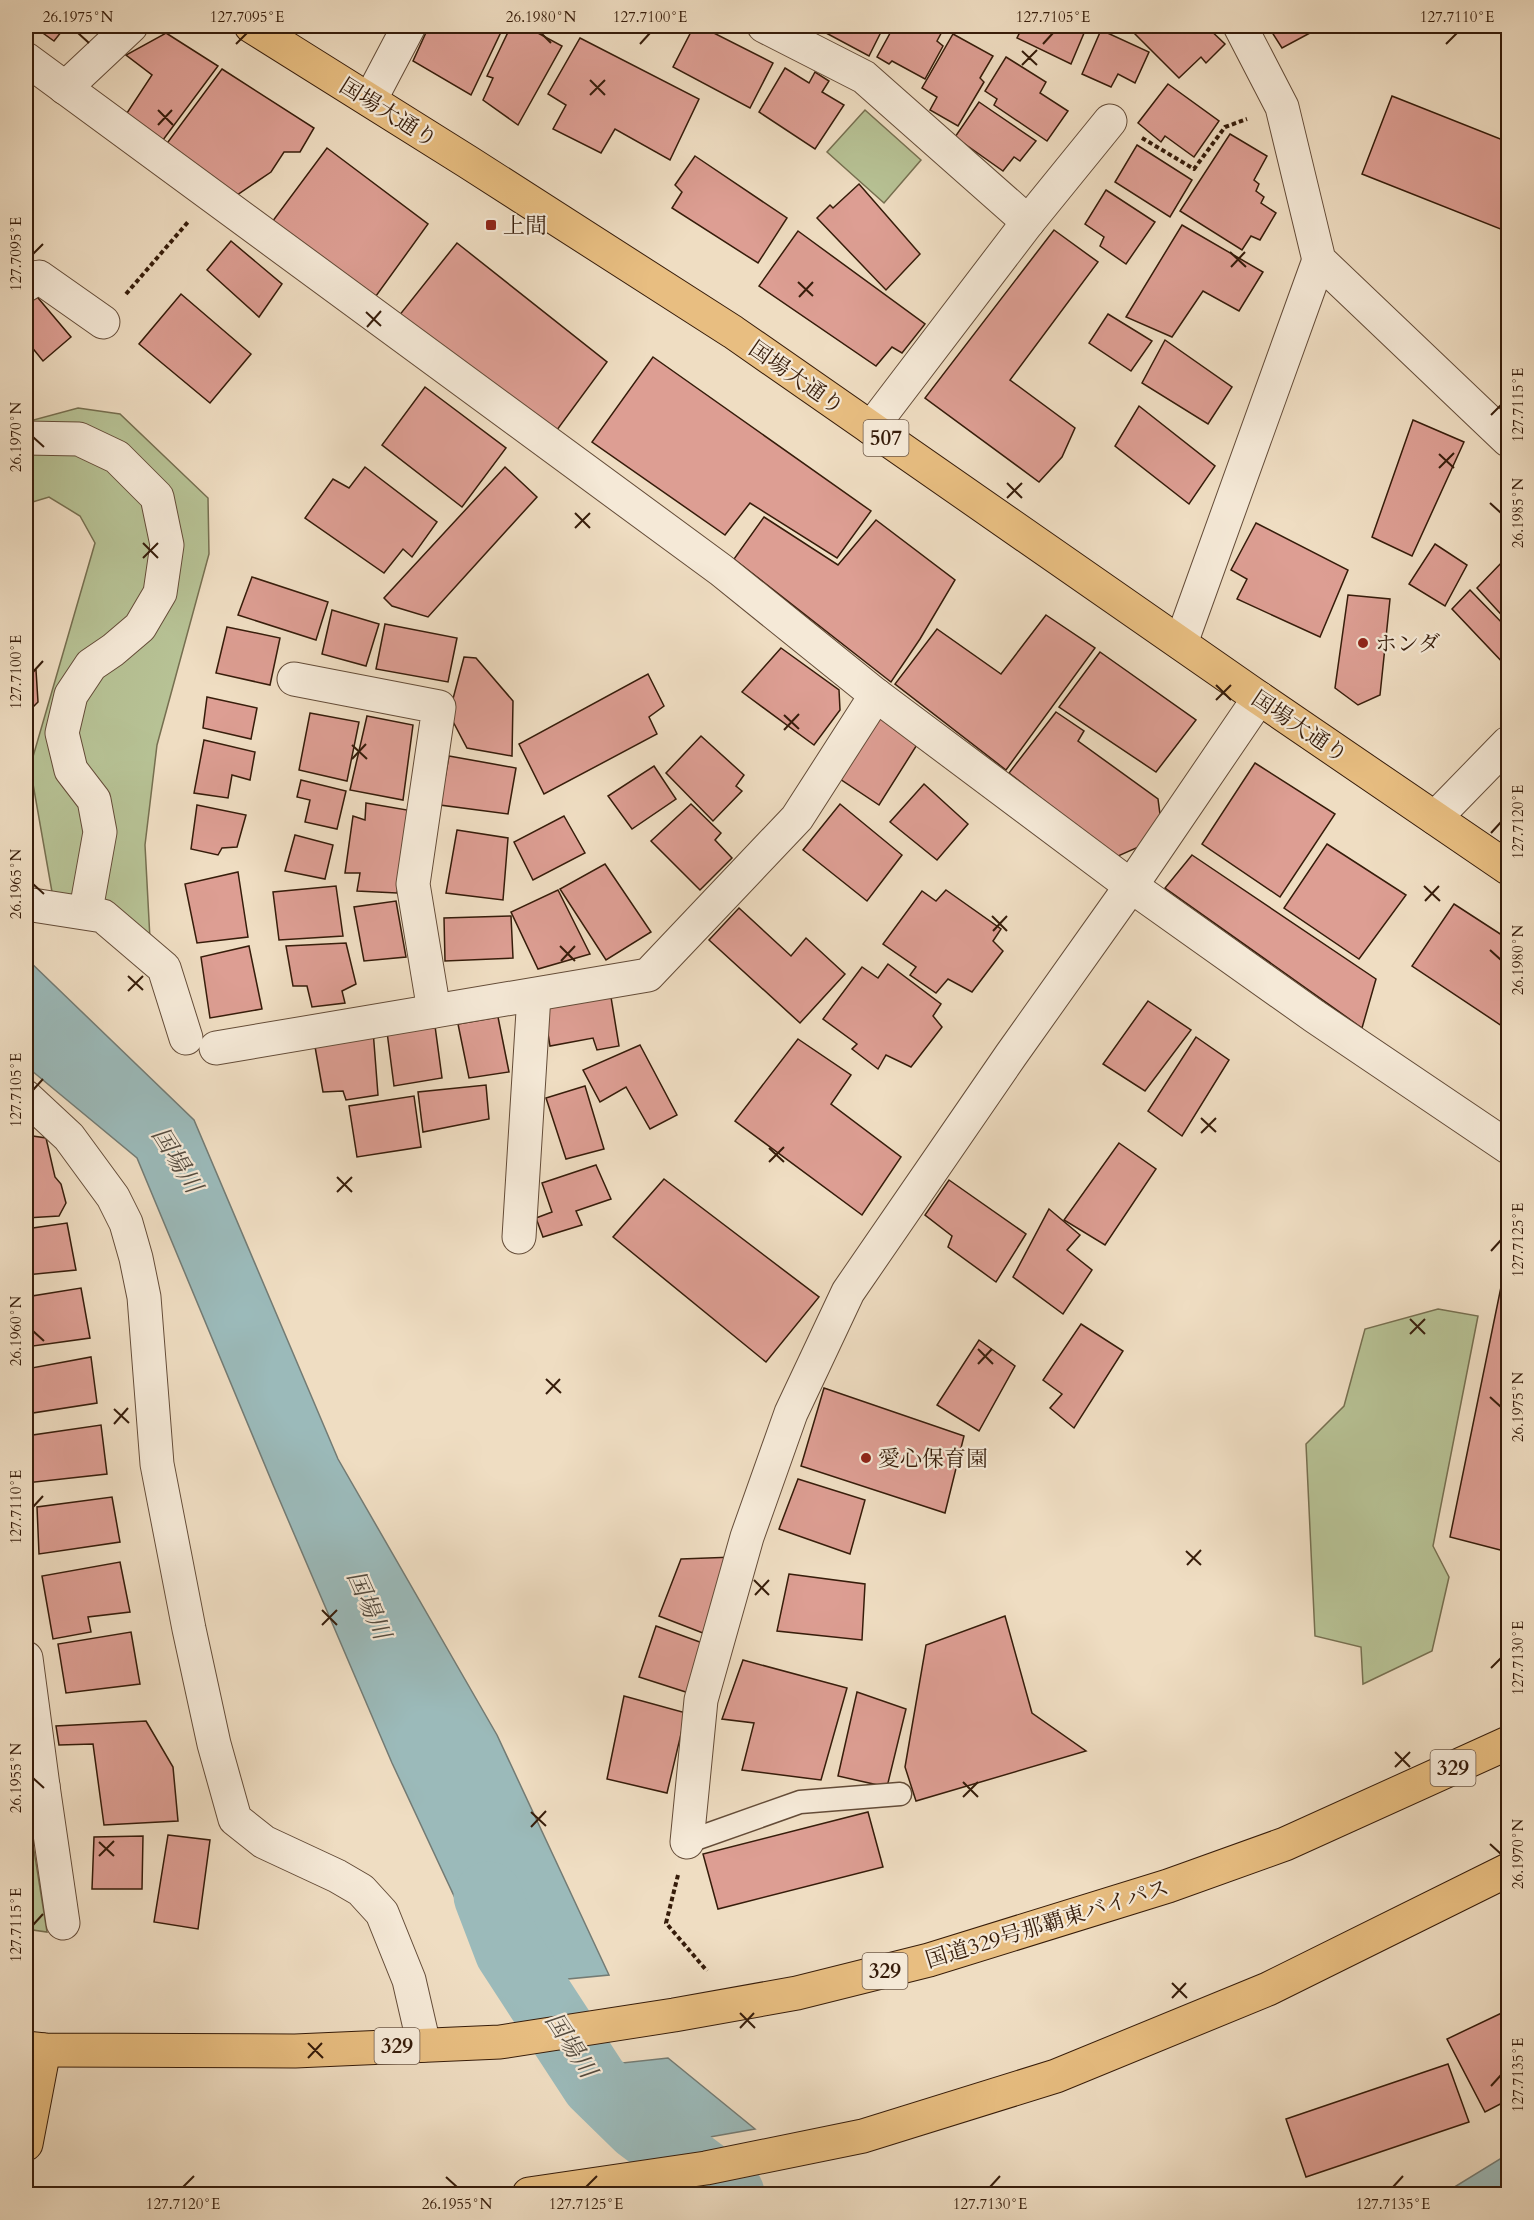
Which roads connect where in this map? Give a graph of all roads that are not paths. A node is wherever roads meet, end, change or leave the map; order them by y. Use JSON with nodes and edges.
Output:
{"nodes":[{"id":1,"x":131,"y":26,"type":"edge"},
{"id":2,"x":251,"y":26,"type":"edge"},
{"id":3,"x":409,"y":26,"type":"edge"},
{"id":4,"x":764,"y":26,"type":"edge"},
{"id":5,"x":1240,"y":26,"type":"edge"},
{"id":6,"x":26,"y":59,"type":"edge"},
{"id":7,"x":65,"y":88,"type":"junction"},
{"id":8,"x":370,"y":100,"type":"junction"},
{"id":9,"x":1110,"y":121,"type":"dead end"},
{"id":10,"x":1028,"y":222,"type":"junction"},
{"id":11,"x":1319,"y":260,"type":"junction"},
{"id":12,"x":26,"y":285,"type":"edge"},
{"id":13,"x":103,"y":322,"type":"road end"},
{"id":14,"x":872,"y":428,"type":"junction"},
{"id":15,"x":26,"y":438,"type":"edge"},
{"id":16,"x":1509,"y":440,"type":"edge"},
{"id":17,"x":1180,"y":643,"type":"junction"},
{"id":18,"x":294,"y":679,"type":"dead end"},
{"id":19,"x":876,"y":695,"type":"junction"},
{"id":20,"x":1259,"y":698,"type":"junction"},
{"id":21,"x":1509,"y":743,"type":"edge"},
{"id":22,"x":1434,"y":818,"type":"junction"},
{"id":23,"x":1509,"y":868,"type":"edge"},
{"id":24,"x":1131,"y":886,"type":"junction"},
{"id":25,"x":88,"y":899,"type":"dead end"},
{"id":26,"x":26,"y":904,"type":"edge"},
{"id":27,"x":534,"y":994,"type":"junction"},
{"id":28,"x":434,"y":1011,"type":"junction"},
{"id":29,"x":186,"y":1038,"type":"dead end"},
{"id":30,"x":216,"y":1048,"type":"dead end"},
{"id":31,"x":26,"y":1097,"type":"edge"},
{"id":32,"x":1509,"y":1147,"type":"edge"},
{"id":33,"x":519,"y":1237,"type":"dead end"},
{"id":34,"x":26,"y":1658,"type":"edge"},
{"id":35,"x":1509,"y":1743,"type":"edge"},
{"id":36,"x":34,"y":1788,"type":"edge"},
{"id":37,"x":900,"y":1794,"type":"dead end"},
{"id":38,"x":687,"y":1842,"type":"joint"},
{"id":39,"x":1509,"y":1870,"type":"edge"},
{"id":40,"x":63,"y":1923,"type":"dead end"},
{"id":41,"x":424,"y":2044,"type":"junction"},
{"id":42,"x":35,"y":2049,"type":"edge"},
{"id":43,"x":26,"y":2144,"type":"edge"},
{"id":44,"x":529,"y":2194,"type":"edge"}],
"edges":[{"from":1,"to":7,"type":"street"},
{"from":2,"to":8,"type":"highway","name":"国場大通り","number":"507"},
{"from":3,"to":8,"type":"street"},
{"from":4,"to":10,"type":"street"},
{"from":5,"to":11,"type":"street"},
{"from":6,"to":7,"type":"street"},
{"from":7,"to":19,"type":"street"},
{"from":8,"to":14,"type":"highway","name":"国場大通り","number":"507"},
{"from":9,"to":10,"type":"street"},
{"from":10,"to":14,"type":"street"},
{"from":11,"to":16,"type":"street"},
{"from":11,"to":17,"type":"street"},
{"from":12,"to":13,"type":"street"},
{"from":14,"to":17,"type":"highway","name":"国場大通り","number":"507"},
{"from":15,"to":25,"type":"street"},
{"from":17,"to":20,"type":"highway","name":"国場大通り","number":"507"},
{"from":18,"to":28,"type":"street"},
{"from":19,"to":24,"type":"street"},
{"from":19,"to":27,"type":"street"},
{"from":20,"to":22,"type":"highway","name":"国場大通り","number":"507"},
{"from":20,"to":24,"type":"street"},
{"from":21,"to":22,"type":"street"},
{"from":22,"to":23,"type":"highway","name":"国場大通り","number":"507"},
{"from":24,"to":32,"type":"street"},
{"from":24,"to":38,"type":"street"},
{"from":26,"to":29,"type":"street"},
{"from":27,"to":28,"type":"street"},
{"from":27,"to":33,"type":"street"},
{"from":28,"to":30,"type":"street"},
{"from":31,"to":41,"type":"street"},
{"from":34,"to":36,"type":"street"},
{"from":35,"to":41,"type":"highway","name":"国道329号那覇東バイパス","number":"329"},
{"from":36,"to":40,"type":"street"},
{"from":37,"to":38,"type":"lane"},
{"from":39,"to":44,"type":"highway"},
{"from":41,"to":42,"type":"highway","name":"国道329号那覇東バイパス","number":"329"},
{"from":42,"to":43,"type":"highway"}]}
